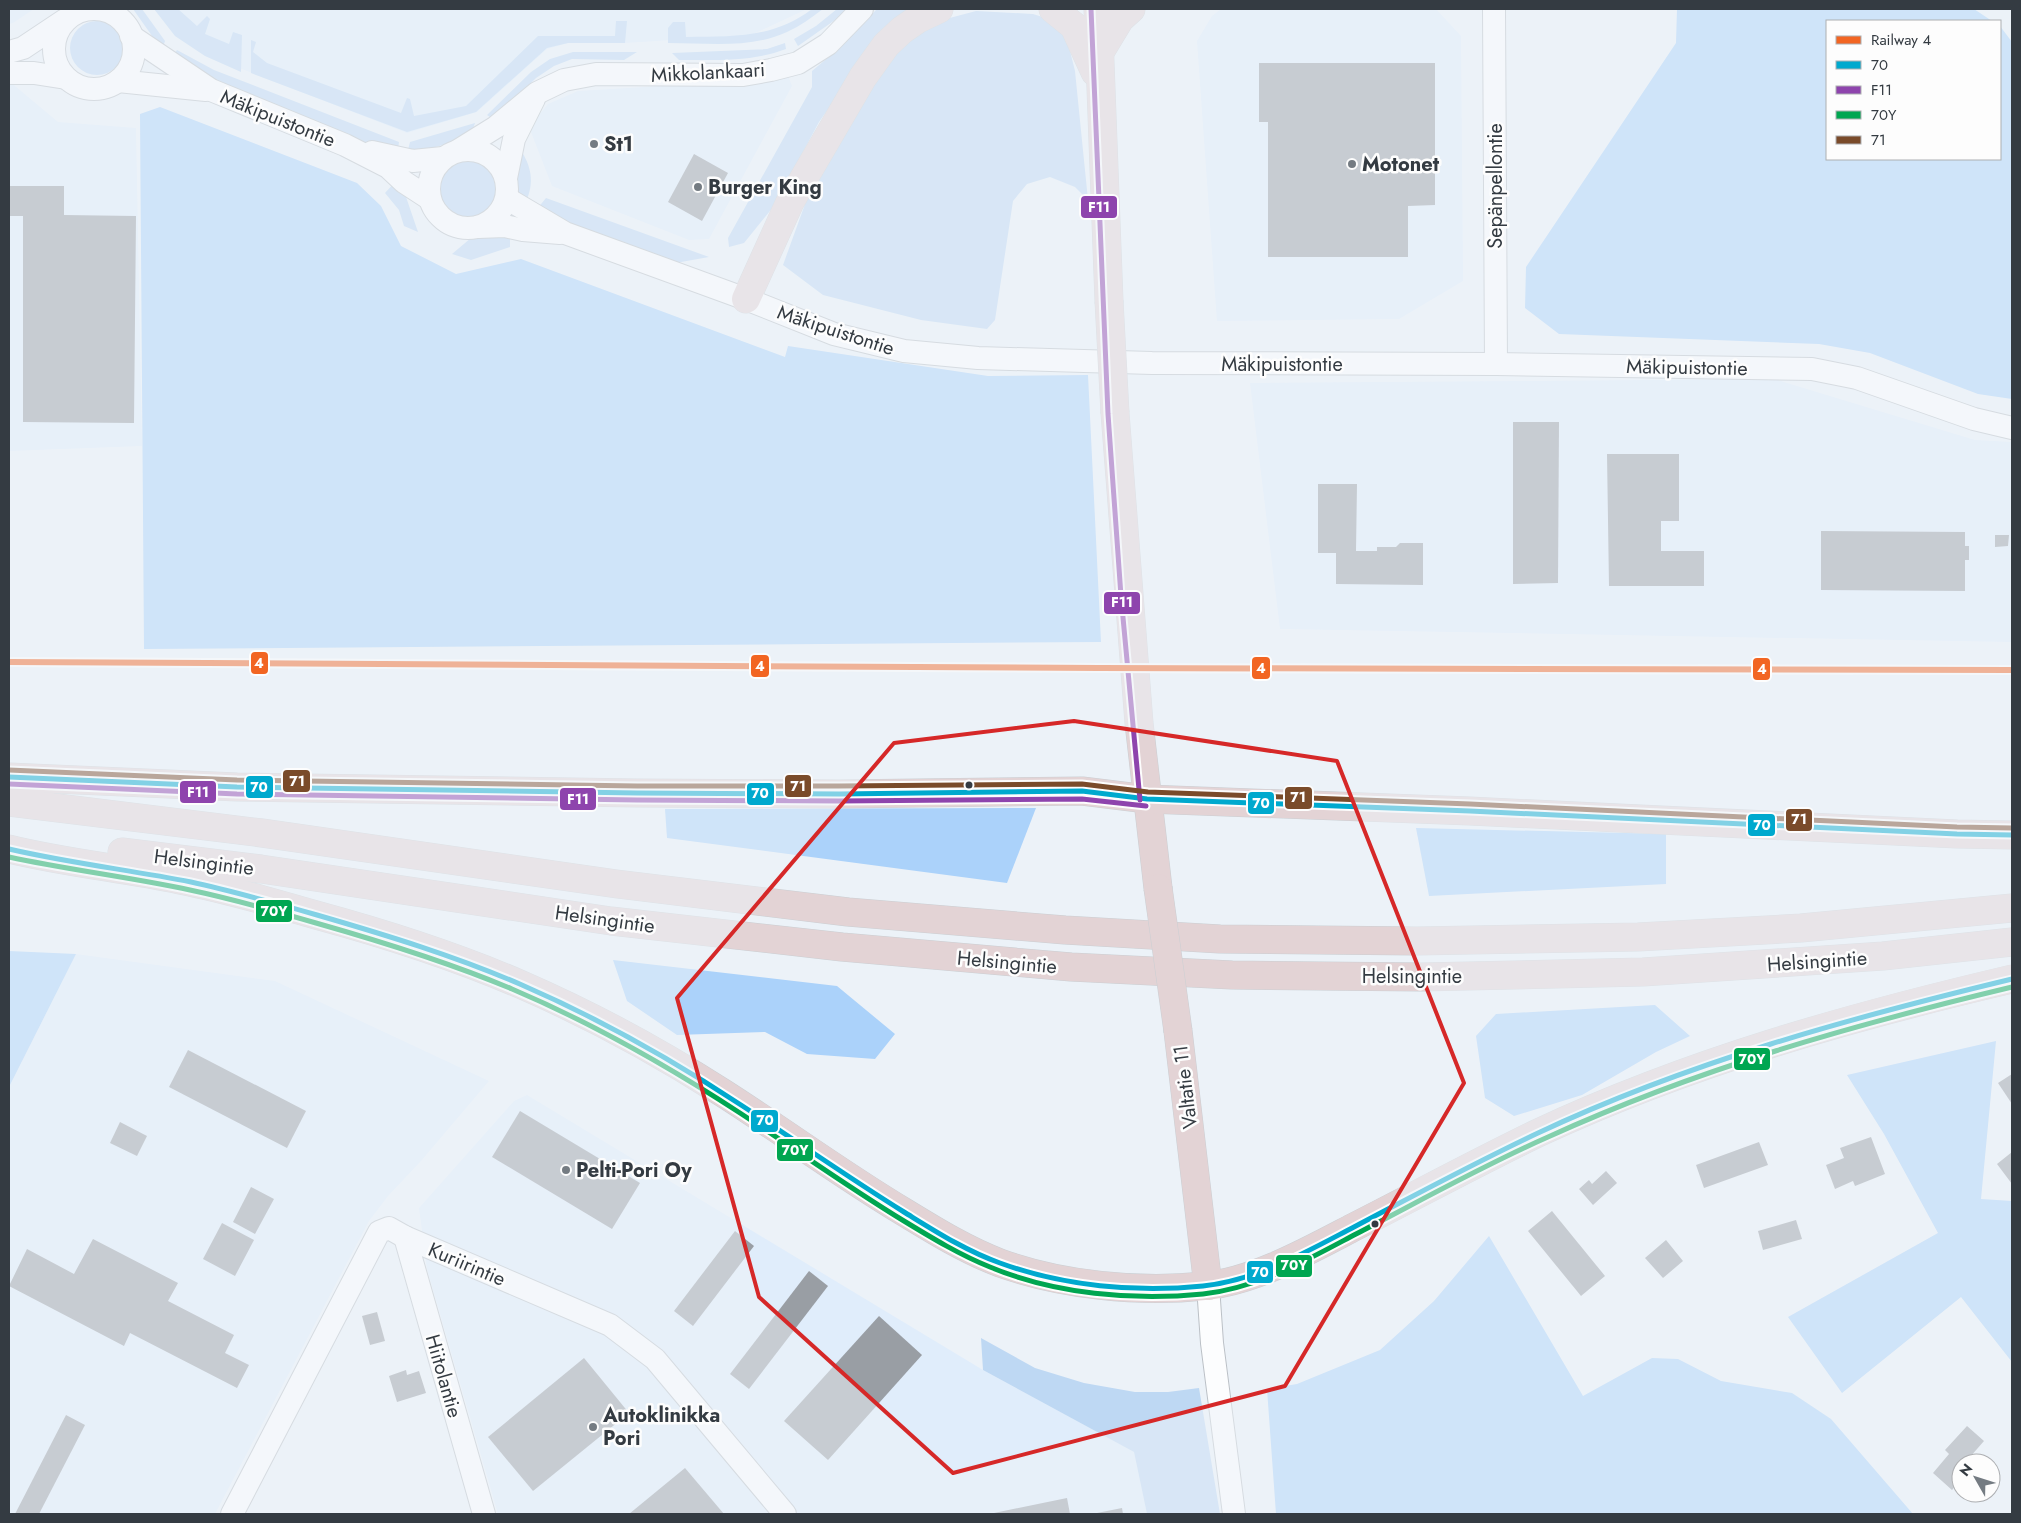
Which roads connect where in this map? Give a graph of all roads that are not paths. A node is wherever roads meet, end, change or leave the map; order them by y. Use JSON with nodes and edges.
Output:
{"nodes":[{"id":1,"x":862,"y":9,"type":"edge"},
{"id":2,"x":938,"y":9,"type":"edge"},
{"id":3,"x":1053,"y":9,"type":"edge"},
{"id":4,"x":1098,"y":9,"type":"edge"},
{"id":5,"x":1131,"y":9,"type":"edge"},
{"id":6,"x":1494,"y":9,"type":"edge"},
{"id":7,"x":78,"y":12,"type":"edge"},
{"id":8,"x":126,"y":23,"type":"edge"},
{"id":9,"x":9,"y":52,"type":"edge"},
{"id":10,"x":1100,"y":52,"type":"junction"},
{"id":11,"x":9,"y":73,"type":"edge"},
{"id":12,"x":66,"y":78,"type":"junction"},
{"id":13,"x":118,"y":81,"type":"junction"},
{"id":14,"x":1102,"y":87,"type":"junction"},
{"id":15,"x":211,"y":90,"type":"junction"},
{"id":16,"x":537,"y":93,"type":"junction"},
{"id":17,"x":345,"y":145,"type":"junction"},
{"id":18,"x":451,"y":154,"type":"junction"},
{"id":19,"x":506,"y":187,"type":"junction"},
{"id":20,"x":430,"y":199,"type":"junction"},
{"id":21,"x":477,"y":227,"type":"junction"},
{"id":22,"x":565,"y":233,"type":"junction"},
{"id":23,"x":746,"y":299,"type":"junction"},
{"id":24,"x":1496,"y":364,"type":"junction"},
{"id":25,"x":2012,"y":428,"type":"edge"},
{"id":26,"x":9,"y":778,"type":"edge"},
{"id":27,"x":1146,"y":799,"type":"junction"},
{"id":28,"x":9,"y":802,"type":"edge"},
{"id":29,"x":2012,"y":835,"type":"edge"},
{"id":30,"x":9,"y":838,"type":"edge"},
{"id":31,"x":9,"y":850,"type":"edge"},
{"id":32,"x":2012,"y":908,"type":"edge"},
{"id":33,"x":2012,"y":942,"type":"edge"},
{"id":34,"x":2012,"y":978,"type":"edge"},
{"id":35,"x":405,"y":1238,"type":"junction"},
{"id":36,"x":1208,"y":1286,"type":"junction"},
{"id":37,"x":232,"y":1514,"type":"edge"},
{"id":38,"x":484,"y":1514,"type":"edge"},
{"id":39,"x":784,"y":1514,"type":"edge"},
{"id":40,"x":1234,"y":1514,"type":"edge"}],
"edges":[{"from":1,"to":16,"type":"street","name":"Mikkolankaari"},
{"from":2,"to":23,"type":"highway"},
{"from":3,"to":14,"type":"highway"},
{"from":4,"to":10,"type":"highway"},
{"from":5,"to":10,"type":"highway"},
{"from":6,"to":24,"type":"street","name":"Sepänpellontie"},
{"from":7,"to":8,"type":"street"},
{"from":7,"to":9,"type":"street"},
{"from":7,"to":12,"type":"street"},
{"from":8,"to":13,"type":"street"},
{"from":8,"to":15,"type":"street","name":"Mäkipuistontie"},
{"from":10,"to":14,"type":"highway"},
{"from":11,"to":12,"type":"street"},
{"from":12,"to":13,"type":"street"},
{"from":13,"to":15,"type":"street","name":"Mäkipuistontie"},
{"from":14,"to":27,"type":"highway","bridge":true},
{"from":15,"to":17,"type":"street","name":"Mäkipuistontie"},
{"from":16,"to":18,"type":"street","name":"Mikkolankaari"},
{"from":16,"to":19,"type":"street"},
{"from":17,"to":18,"type":"street","name":"Mäkipuistontie"},
{"from":17,"to":20,"type":"street","name":"Mäkipuistontie"},
{"from":18,"to":19,"type":"street"},
{"from":18,"to":20,"type":"street"},
{"from":19,"to":21,"type":"street"},
{"from":19,"to":22,"type":"street","name":"Mäkipuistontie"},
{"from":20,"to":21,"type":"street"},
{"from":21,"to":22,"type":"street","name":"Mäkipuistontie"},
{"from":22,"to":23,"type":"street","name":"Mäkipuistontie"},
{"from":23,"to":24,"type":"street","name":"Mäkipuistontie"},
{"from":24,"to":25,"type":"street","name":"Mäkipuistontie"},
{"from":26,"to":27,"type":"highway"},
{"from":27,"to":29,"type":"highway"},
{"from":27,"to":36,"type":"highway","name":"Valtatie 11","bridge":true},
{"from":28,"to":32,"type":"highway","name":"Helsingintie"},
{"from":30,"to":33,"type":"highway","name":"Helsingintie"},
{"from":31,"to":36,"type":"highway"},
{"from":34,"to":36,"type":"highway"},
{"from":35,"to":37,"type":"street","name":"Kuriirintie"},
{"from":35,"to":38,"type":"street","name":"Hiitolantie"},
{"from":35,"to":39,"type":"street","name":"Kuriirintie"},
{"from":36,"to":40,"type":"street"}]}
